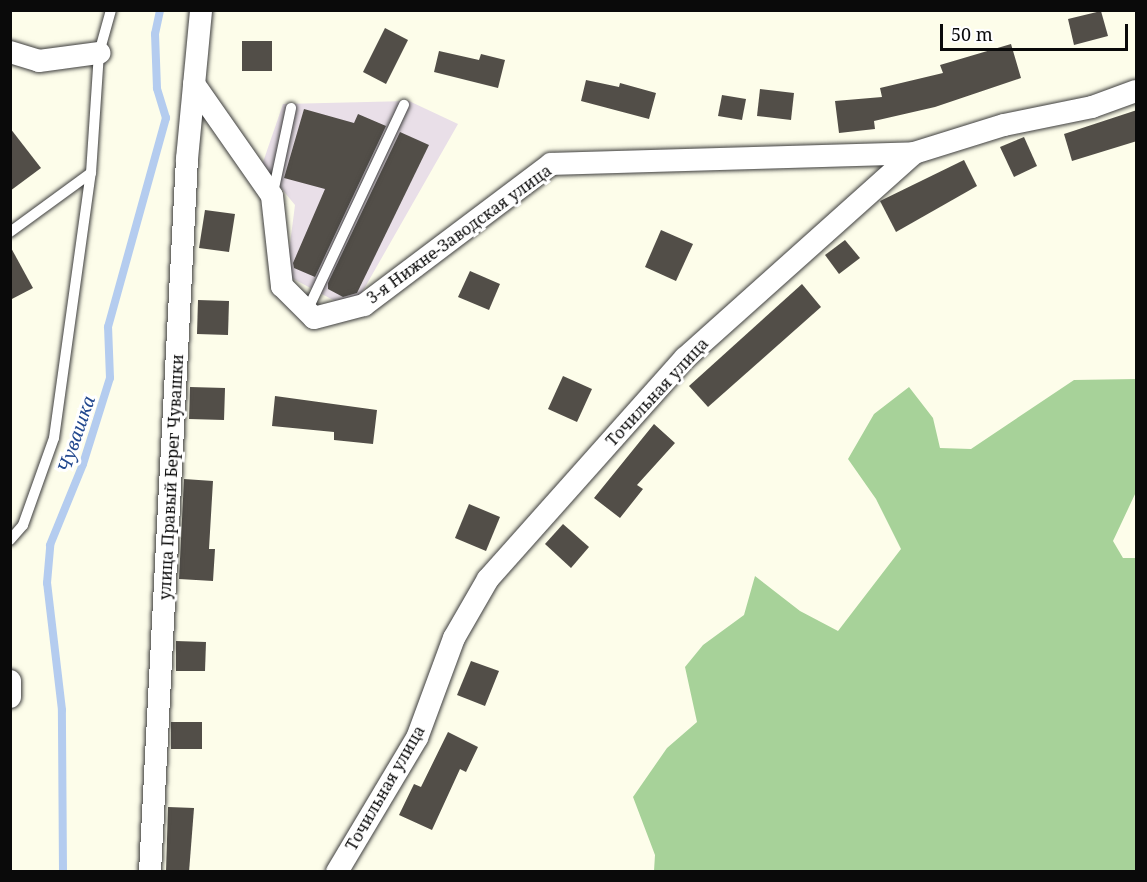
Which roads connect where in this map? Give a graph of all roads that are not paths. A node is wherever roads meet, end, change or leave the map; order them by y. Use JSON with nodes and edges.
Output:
{"nodes":[{"id":1,"x":111,"y":10,"type":"edge"},
{"id":2,"x":201,"y":10,"type":"edge"},
{"id":3,"x":10,"y":52,"type":"edge"},
{"id":4,"x":99,"y":53,"type":"junction"},
{"id":5,"x":194,"y":84,"type":"junction"},
{"id":6,"x":1137,"y":91,"type":"edge"},
{"id":7,"x":404,"y":105,"type":"dead end"},
{"id":8,"x":291,"y":108,"type":"dead end"},
{"id":9,"x":914,"y":153,"type":"junction"},
{"id":10,"x":91,"y":173,"type":"junction"},
{"id":11,"x":272,"y":196,"type":"junction"},
{"id":12,"x":10,"y":232,"type":"edge"},
{"id":13,"x":307,"y":311,"type":"junction"},
{"id":14,"x":10,"y":540,"type":"edge"},
{"id":15,"x":10,"y":681,"type":"edge"},
{"id":16,"x":10,"y":697,"type":"edge"},
{"id":17,"x":150,"y":872,"type":"edge"},
{"id":18,"x":337,"y":872,"type":"edge"}],
"edges":[{"from":1,"to":4,"type":"lane"},
{"from":2,"to":5,"type":"street","name":"улица Правый Берег Чувашки"},
{"from":3,"to":4,"type":"street"},
{"from":4,"to":10,"type":"lane"},
{"from":5,"to":11,"type":"street"},
{"from":5,"to":17,"type":"street","name":"улица Правый Берег Чувашки"},
{"from":6,"to":9,"type":"street","name":"Точильная улица"},
{"from":7,"to":13,"type":"lane"},
{"from":8,"to":11,"type":"lane"},
{"from":9,"to":13,"type":"street","name":"3-я Нижне-Заводская улица"},
{"from":9,"to":18,"type":"street","name":"Точильная улица"},
{"from":10,"to":12,"type":"lane"},
{"from":10,"to":14,"type":"lane"},
{"from":11,"to":13,"type":"street"},
{"from":15,"to":16,"type":"street"}]}
